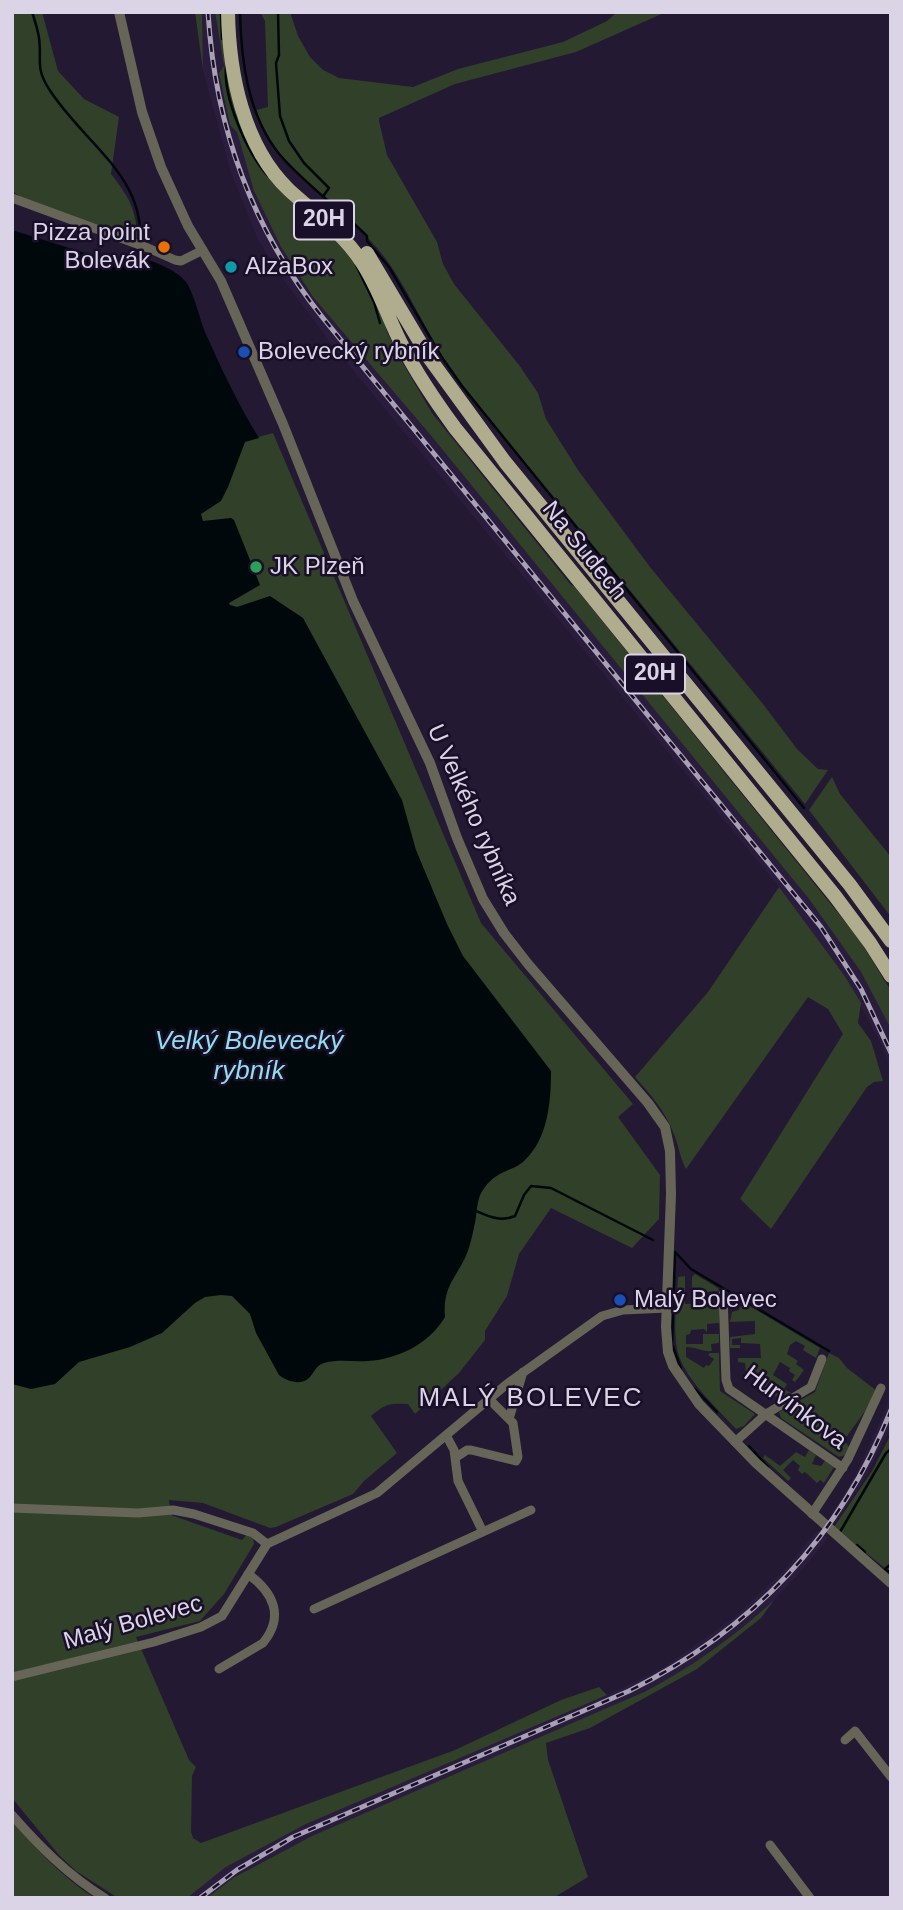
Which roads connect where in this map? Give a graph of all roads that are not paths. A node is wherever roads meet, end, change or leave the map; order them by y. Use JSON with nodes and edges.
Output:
{"nodes":[{"id":1,"x":119,"y":12,"type":"edge"},
{"id":2,"x":228,"y":12,"type":"edge"},
{"id":3,"x":258,"y":148,"type":"junction"},
{"id":4,"x":12,"y":198,"type":"edge"},
{"id":5,"x":199,"y":251,"type":"junction"},
{"id":6,"x":891,"y":941,"type":"edge"},
{"id":7,"x":891,"y":976,"type":"edge"},
{"id":8,"x":723,"y":1294,"type":"dead end"},
{"id":9,"x":667,"y":1308,"type":"junction"},
{"id":10,"x":822,"y":1359,"type":"dead end"},
{"id":11,"x":523,"y":1372,"type":"junction"},
{"id":12,"x":881,"y":1388,"type":"dead end"},
{"id":13,"x":489,"y":1399,"type":"junction"},
{"id":14,"x":766,"y":1414,"type":"junction"},
{"id":15,"x":509,"y":1419,"type":"junction"},
{"id":16,"x":446,"y":1435,"type":"junction"},
{"id":17,"x":735,"y":1442,"type":"junction"},
{"id":18,"x":455,"y":1458,"type":"junction"},
{"id":19,"x":843,"y":1468,"type":"junction"},
{"id":20,"x":12,"y":1508,"type":"edge"},
{"id":21,"x":531,"y":1510,"type":"dead end"},
{"id":22,"x":813,"y":1514,"type":"junction"},
{"id":23,"x":483,"y":1532,"type":"junction"},
{"id":24,"x":267,"y":1544,"type":"junction"},
{"id":25,"x":248,"y":1574,"type":"junction"},
{"id":26,"x":891,"y":1583,"type":"edge"},
{"id":27,"x":314,"y":1609,"type":"dead end"},
{"id":28,"x":219,"y":1669,"type":"dead end"},
{"id":29,"x":12,"y":1677,"type":"edge"},
{"id":30,"x":845,"y":1740,"type":"dead end"},
{"id":31,"x":891,"y":1777,"type":"edge"},
{"id":32,"x":12,"y":1815,"type":"edge"},
{"id":33,"x":770,"y":1845,"type":"dead end"},
{"id":34,"x":105,"y":1898,"type":"edge"},
{"id":35,"x":810,"y":1898,"type":"edge"}],
"edges":[{"from":1,"to":5,"type":"street","name":"U Velkého rybníka"},
{"from":2,"to":3,"type":"main road","name":"Na Sudech","number":"20H"},
{"from":3,"to":6,"type":"main road","name":"Na Sudech","number":"20H"},
{"from":3,"to":7,"type":"main road","name":"Na Sudech","number":"20H"},
{"from":4,"to":5,"type":"street"},
{"from":5,"to":9,"type":"street","name":"U Velkého rybníka"},
{"from":8,"to":14,"type":"street","name":"Hurvínkova"},
{"from":9,"to":11,"type":"street"},
{"from":9,"to":17,"type":"street","name":"U Velkého rybníka"},
{"from":10,"to":14,"type":"street"},
{"from":11,"to":13,"type":"street"},
{"from":11,"to":15,"type":"street"},
{"from":12,"to":19,"type":"street"},
{"from":13,"to":15,"type":"street"},
{"from":13,"to":16,"type":"street"},
{"from":14,"to":17,"type":"street"},
{"from":14,"to":19,"type":"street","name":"Hurvínkova"},
{"from":15,"to":18,"type":"street"},
{"from":16,"to":18,"type":"street"},
{"from":16,"to":24,"type":"street"},
{"from":17,"to":22,"type":"street","name":"U Velkého rybníka"},
{"from":18,"to":23,"type":"street"},
{"from":19,"to":22,"type":"street"},
{"from":20,"to":24,"type":"street"},
{"from":21,"to":23,"type":"street"},
{"from":22,"to":26,"type":"street","name":"U Velkého rybníka"},
{"from":23,"to":27,"type":"street"},
{"from":24,"to":25,"type":"street","name":"Malý Bolevec"},
{"from":25,"to":28,"type":"street"},
{"from":25,"to":29,"type":"street","name":"Malý Bolevec"},
{"from":30,"to":31,"type":"street"},
{"from":32,"to":34,"type":"street"},
{"from":33,"to":35,"type":"street"}]}
